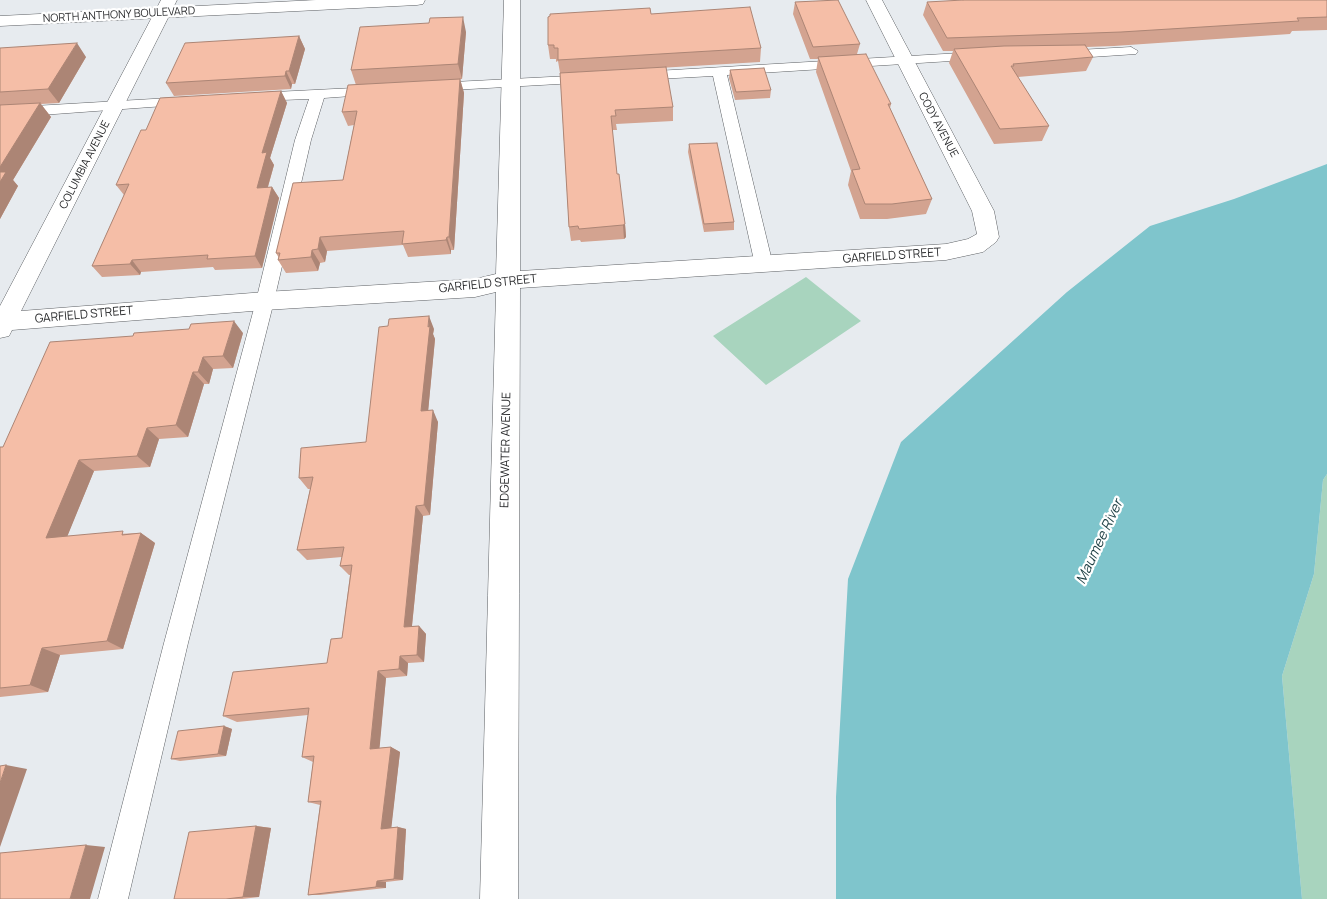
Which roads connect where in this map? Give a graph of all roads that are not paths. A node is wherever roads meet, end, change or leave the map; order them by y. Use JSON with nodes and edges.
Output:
{"nodes":[{"id":1,"x":417,"y":0,"type":"edge"},
{"id":2,"x":512,"y":0,"type":"edge"},
{"id":3,"x":874,"y":0,"type":"edge"},
{"id":4,"x":166,"y":6,"type":"edge"},
{"id":5,"x":0,"y":22,"type":"edge"},
{"id":6,"x":1131,"y":51,"type":"dead end"},
{"id":7,"x":989,"y":55,"type":"edge"},
{"id":8,"x":1043,"y":55,"type":"edge"},
{"id":9,"x":904,"y":60,"type":"junction"},
{"id":10,"x":719,"y":72,"type":"junction"},
{"id":11,"x":621,"y":77,"type":"edge"},
{"id":12,"x":601,"y":78,"type":"edge"},
{"id":13,"x":511,"y":82,"type":"junction"},
{"id":14,"x":416,"y":88,"type":"edge"},
{"id":15,"x":387,"y":90,"type":"edge"},
{"id":16,"x":318,"y":94,"type":"junction"},
{"id":17,"x":242,"y":98,"type":"edge"},
{"id":18,"x":204,"y":100,"type":"edge"},
{"id":19,"x":115,"y":105,"type":"junction"},
{"id":20,"x":0,"y":113,"type":"edge"},
{"id":21,"x":975,"y":246,"type":"joint"},
{"id":22,"x":764,"y":265,"type":"junction"},
{"id":23,"x":509,"y":280,"type":"junction"},
{"id":24,"x":265,"y":301,"type":"junction"},
{"id":25,"x":1,"y":324,"type":"edge"},
{"id":26,"x":113,"y":899,"type":"edge"},
{"id":27,"x":499,"y":899,"type":"edge"}],
"edges":[{"from":1,"to":4,"type":"street","name":"NORTH ANTHONY BOULEVARD"},
{"from":2,"to":13,"type":"street","name":"EDGEWATER AVENUE"},
{"from":3,"to":9,"type":"street","name":"CODY AVENUE"},
{"from":4,"to":5,"type":"street","name":"NORTH ANTHONY BOULEVARD"},
{"from":4,"to":19,"type":"street","name":"COLUMBIA AVENUE"},
{"from":6,"to":8,"type":"lane"},
{"from":7,"to":9,"type":"lane"},
{"from":9,"to":10,"type":"lane"},
{"from":9,"to":21,"type":"street","name":"CODY AVENUE"},
{"from":10,"to":11,"type":"lane"},
{"from":10,"to":22,"type":"lane"},
{"from":12,"to":13,"type":"lane"},
{"from":13,"to":14,"type":"lane"},
{"from":13,"to":23,"type":"street","name":"EDGEWATER AVENUE"},
{"from":15,"to":16,"type":"lane"},
{"from":16,"to":17,"type":"lane"},
{"from":16,"to":24,"type":"lane"},
{"from":18,"to":19,"type":"lane"},
{"from":19,"to":20,"type":"lane"},
{"from":19,"to":25,"type":"street","name":"COLUMBIA AVENUE"},
{"from":21,"to":22,"type":"street","name":"GARFIELD STREET"},
{"from":22,"to":23,"type":"street","name":"GARFIELD STREET"},
{"from":23,"to":24,"type":"street","name":"GARFIELD STREET"},
{"from":23,"to":27,"type":"street","name":"EDGEWATER AVENUE"},
{"from":24,"to":25,"type":"street","name":"GARFIELD STREET"},
{"from":24,"to":26,"type":"lane"}]}
